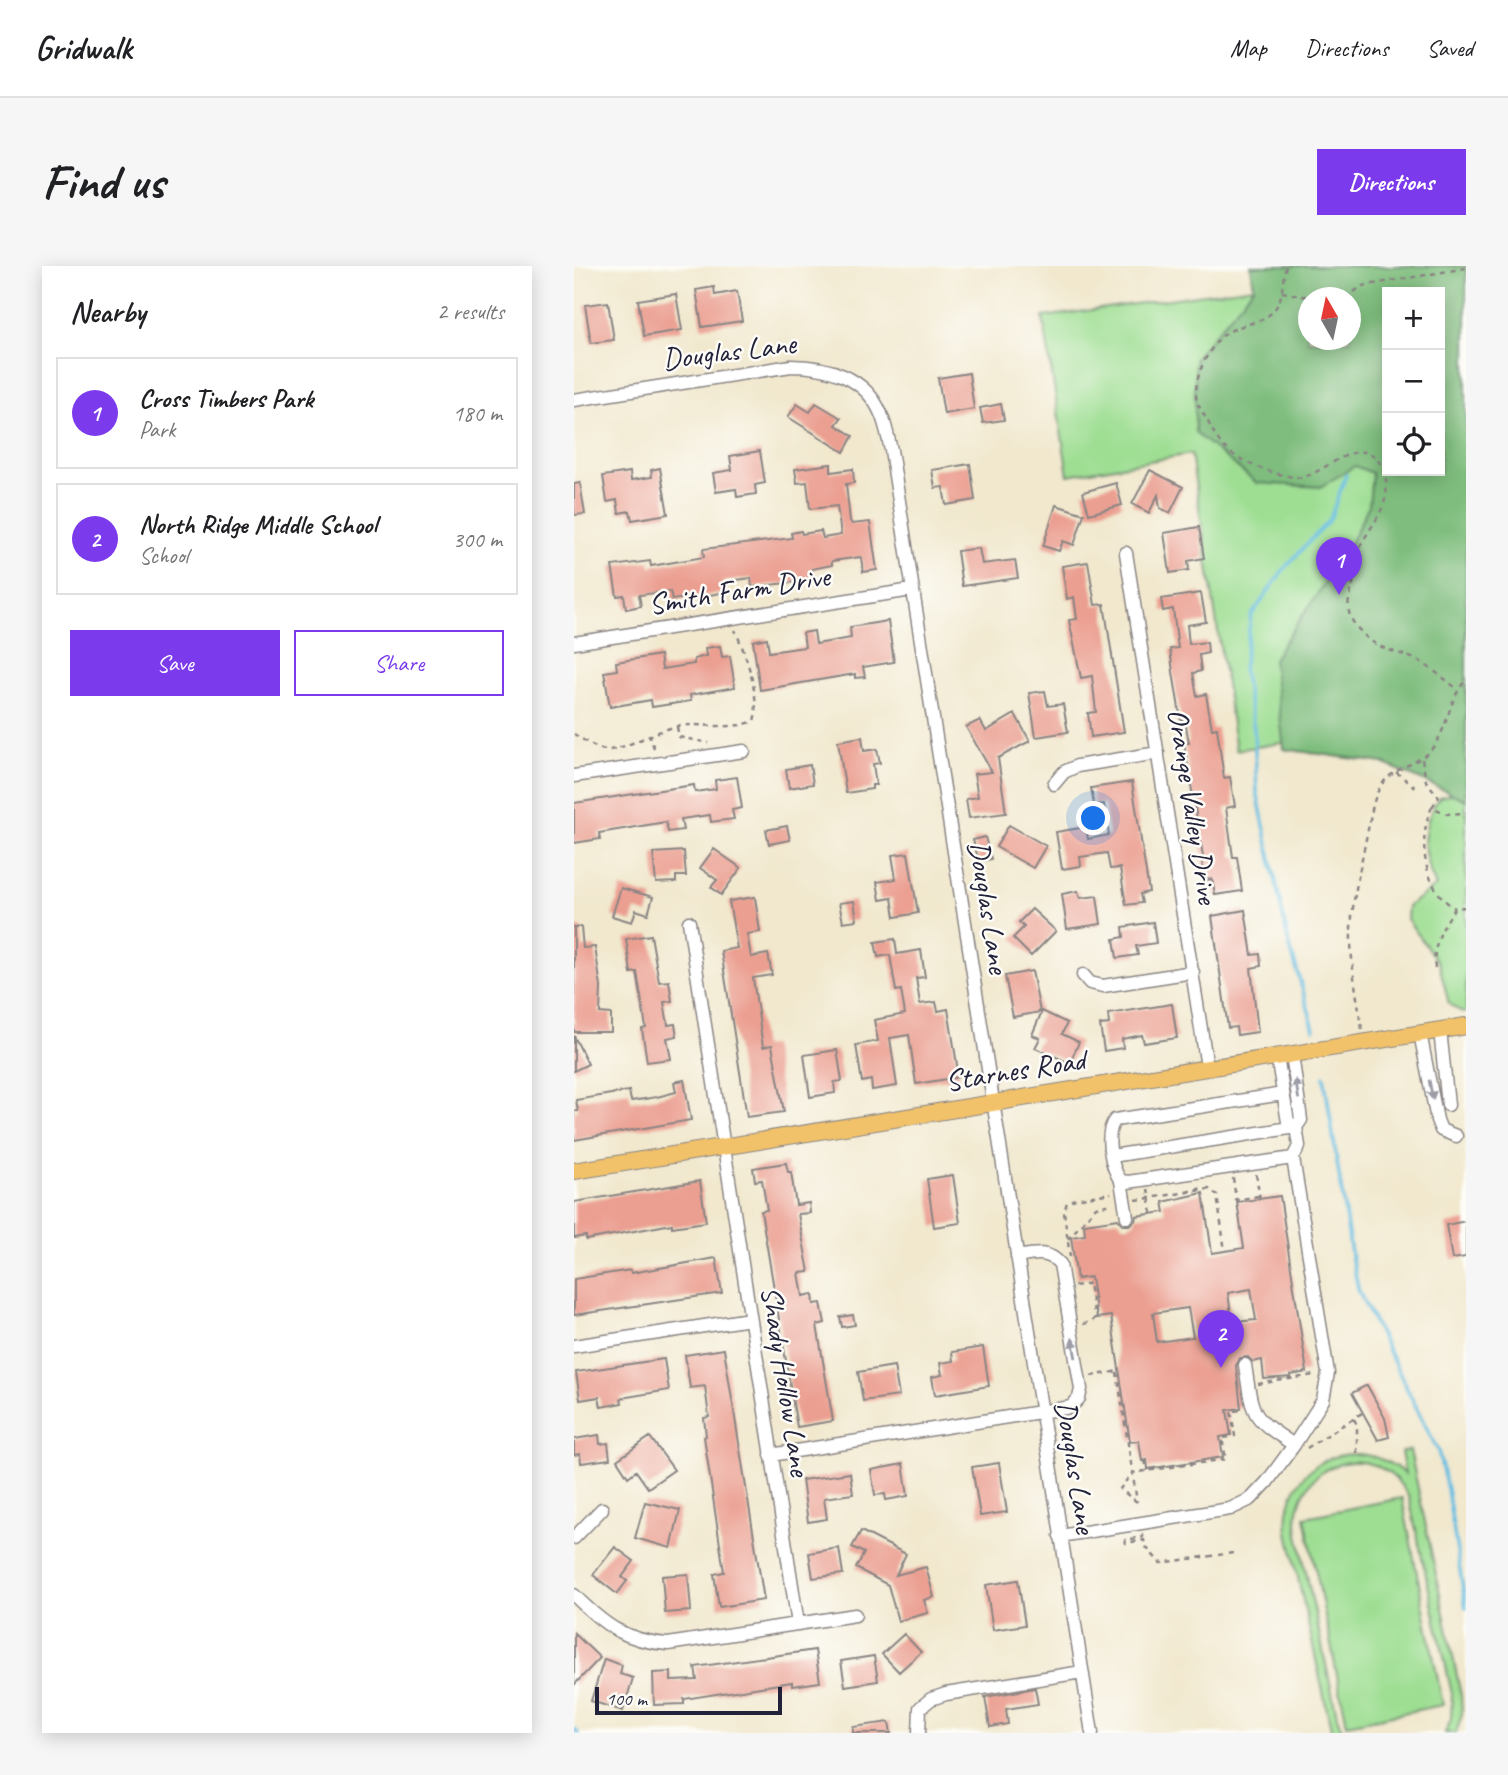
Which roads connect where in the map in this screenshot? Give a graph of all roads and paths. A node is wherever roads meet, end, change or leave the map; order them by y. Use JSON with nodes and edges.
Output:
{"nodes":[{"id":1,"x":1286,"y":266,"type":"edge"},
{"id":2,"x":1466,"y":268,"type":"edge"},
{"id":3,"x":1361,"y":287,"type":"edge"},
{"id":4,"x":1282,"y":292,"type":"junction"},
{"id":5,"x":1298,"y":295,"type":"edge"},
{"id":6,"x":574,"y":400,"type":"edge"},
{"id":7,"x":1126,"y":553,"type":"dead end"},
{"id":8,"x":912,"y":590,"type":"junction"},
{"id":9,"x":733,"y":618,"type":"junction"},
{"id":10,"x":574,"y":643,"type":"edge"},
{"id":11,"x":1466,"y":680,"type":"edge"},
{"id":12,"x":1458,"y":690,"type":"junction"},
{"id":13,"x":677,"y":727,"type":"junction"},
{"id":14,"x":574,"y":734,"type":"edge"},
{"id":15,"x":649,"y":734,"type":"junction"},
{"id":16,"x":744,"y":751,"type":"dead end"},
{"id":17,"x":1158,"y":753,"type":"junction"},
{"id":18,"x":712,"y":756,"type":"junction"},
{"id":19,"x":1422,"y":758,"type":"junction"},
{"id":20,"x":660,"y":764,"type":"junction"},
{"id":21,"x":1396,"y":772,"type":"junction"},
{"id":22,"x":574,"y":776,"type":"edge"},
{"id":23,"x":1054,"y":783,"type":"dead end"},
{"id":24,"x":1417,"y":792,"type":"dead end"},
{"id":25,"x":1432,"y":807,"type":"junction"},
{"id":26,"x":1466,"y":813,"type":"edge"},
{"id":27,"x":1466,"y":906,"type":"edge"},
{"id":28,"x":1455,"y":908,"type":"junction"},
{"id":29,"x":689,"y":922,"type":"dead end"},
{"id":30,"x":1435,"y":968,"type":"dead end"},
{"id":31,"x":1193,"y":972,"type":"junction"},
{"id":32,"x":1083,"y":975,"type":"dead end"},
{"id":33,"x":1466,"y":1026,"type":"edge"},
{"id":34,"x":1440,"y":1030,"type":"junction"},
{"id":35,"x":1420,"y":1033,"type":"junction"},
{"id":36,"x":1364,"y":1042,"type":"junction"},
{"id":37,"x":1284,"y":1055,"type":"junction"},
{"id":38,"x":1207,"y":1067,"type":"junction"},
{"id":39,"x":1283,"y":1094,"type":"junction"},
{"id":40,"x":992,"y":1101,"type":"junction"},
{"id":41,"x":1448,"y":1105,"type":"dead end"},
{"id":42,"x":1296,"y":1128,"type":"junction"},
{"id":43,"x":1456,"y":1136,"type":"dead end"},
{"id":44,"x":724,"y":1146,"type":"junction"},
{"id":45,"x":1112,"y":1156,"type":"junction"},
{"id":46,"x":1293,"y":1158,"type":"junction"},
{"id":47,"x":574,"y":1171,"type":"edge"},
{"id":48,"x":1255,"y":1171,"type":"dead end"},
{"id":49,"x":1232,"y":1175,"type":"dead end"},
{"id":50,"x":1123,"y":1192,"type":"junction"},
{"id":51,"x":1149,"y":1192,"type":"dead end"},
{"id":52,"x":1185,"y":1193,"type":"junction"},
{"id":53,"x":1150,"y":1198,"type":"junction"},
{"id":54,"x":1152,"y":1214,"type":"dead end"},
{"id":55,"x":1127,"y":1217,"type":"dead end"},
{"id":56,"x":1068,"y":1239,"type":"junction"},
{"id":57,"x":1225,"y":1251,"type":"dead end"},
{"id":58,"x":1017,"y":1257,"type":"junction"},
{"id":59,"x":1070,"y":1261,"type":"dead end"},
{"id":60,"x":1074,"y":1286,"type":"dead end"},
{"id":61,"x":750,"y":1319,"type":"junction"},
{"id":62,"x":1080,"y":1325,"type":"dead end"},
{"id":63,"x":574,"y":1346,"type":"edge"},
{"id":64,"x":1245,"y":1365,"type":"dead end"},
{"id":65,"x":1315,"y":1375,"type":"dead end"},
{"id":66,"x":1088,"y":1376,"type":"dead end"},
{"id":67,"x":1249,"y":1389,"type":"junction"},
{"id":68,"x":1244,"y":1410,"type":"dead end"},
{"id":69,"x":1041,"y":1413,"type":"junction"},
{"id":70,"x":1362,"y":1413,"type":"dead end"},
{"id":71,"x":1354,"y":1419,"type":"junction"},
{"id":72,"x":1294,"y":1445,"type":"junction"},
{"id":73,"x":1357,"y":1453,"type":"dead end"},
{"id":74,"x":771,"y":1455,"type":"junction"},
{"id":75,"x":1145,"y":1460,"type":"dead end"},
{"id":76,"x":1147,"y":1471,"type":"junction"},
{"id":77,"x":1132,"y":1473,"type":"junction"},
{"id":78,"x":602,"y":1509,"type":"dead end"},
{"id":79,"x":1142,"y":1531,"type":"dead end"},
{"id":80,"x":1060,"y":1536,"type":"junction"},
{"id":81,"x":574,"y":1538,"type":"edge"},
{"id":82,"x":1233,"y":1553,"type":"dead end"},
{"id":83,"x":574,"y":1595,"type":"edge"},
{"id":84,"x":855,"y":1615,"type":"dead end"},
{"id":85,"x":798,"y":1624,"type":"junction"},
{"id":86,"x":1082,"y":1672,"type":"junction"},
{"id":87,"x":919,"y":1733,"type":"edge"},
{"id":88,"x":1092,"y":1733,"type":"edge"}],
"edges":[{"from":1,"to":4,"type":"path"},
{"from":2,"to":3,"type":"path"},
{"from":4,"to":5,"type":"path"},
{"from":4,"to":12,"type":"path"},
{"from":6,"to":8,"type":"street","name":"Douglas Lane"},
{"from":7,"to":17,"type":"street","name":"Orange Valley Drive"},
{"from":8,"to":9,"type":"street","name":"Smith Farm Drive"},
{"from":8,"to":40,"type":"street","name":"Douglas Lane"},
{"from":9,"to":10,"type":"street","name":"Smith Farm Drive"},
{"from":9,"to":13,"type":"path"},
{"from":11,"to":12,"type":"path"},
{"from":12,"to":19,"type":"path"},
{"from":13,"to":15,"type":"path"},
{"from":13,"to":18,"type":"path"},
{"from":14,"to":15,"type":"path"},
{"from":15,"to":20,"type":"path"},
{"from":16,"to":18,"type":"street"},
{"from":17,"to":23,"type":"street"},
{"from":17,"to":31,"type":"street","name":"Orange Valley Drive"},
{"from":18,"to":20,"type":"street"},
{"from":19,"to":21,"type":"path"},
{"from":19,"to":25,"type":"path"},
{"from":20,"to":22,"type":"street"},
{"from":21,"to":24,"type":"path"},
{"from":21,"to":36,"type":"path"},
{"from":25,"to":26,"type":"path"},
{"from":25,"to":28,"type":"path"},
{"from":27,"to":28,"type":"path"},
{"from":28,"to":30,"type":"path"},
{"from":29,"to":44,"type":"street","name":"Shady Hollow Lane"},
{"from":31,"to":32,"type":"street"},
{"from":31,"to":38,"type":"street","name":"Orange Valley Drive"},
{"from":33,"to":34,"type":"main road","name":"Starnes Road"},
{"from":34,"to":35,"type":"main road","name":"Starnes Road"},
{"from":34,"to":41,"type":"street"},
{"from":35,"to":36,"type":"main road","name":"Starnes Road"},
{"from":35,"to":43,"type":"street","one_way":true},
{"from":36,"to":37,"type":"main road","name":"Starnes Road"},
{"from":37,"to":38,"type":"main road","name":"Starnes Road"},
{"from":37,"to":39,"type":"street"},
{"from":42,"to":37,"type":"street","one_way":true},
{"from":38,"to":40,"type":"main road","name":"Starnes Road"},
{"from":39,"to":42,"type":"street"},
{"from":39,"to":45,"type":"street"},
{"from":40,"to":44,"type":"main road","name":"Starnes Road"},
{"from":40,"to":58,"type":"street","name":"Douglas Lane"},
{"from":42,"to":45,"type":"street"},
{"from":42,"to":46,"type":"street"},
{"from":44,"to":47,"type":"main road","name":"Starnes Road"},
{"from":44,"to":61,"type":"street","name":"Shady Hollow Lane"},
{"from":45,"to":50,"type":"street"},
{"from":46,"to":50,"type":"street"},
{"from":46,"to":72,"type":"street"},
{"from":48,"to":49,"type":"path"},
{"from":50,"to":53,"type":"path"},
{"from":50,"to":55,"type":"street"},
{"from":50,"to":56,"type":"path"},
{"from":50,"to":56,"type":"path"},
{"from":51,"to":53,"type":"path"},
{"from":52,"to":52,"type":"path"},
{"from":52,"to":53,"type":"path"},
{"from":52,"to":57,"type":"path"},
{"from":53,"to":54,"type":"path"},
{"from":56,"to":59,"type":"path"},
{"from":58,"to":69,"type":"street","name":"Douglas Lane"},
{"from":69,"to":58,"type":"street","one_way":true},
{"from":60,"to":62,"type":"path"},
{"from":61,"to":63,"type":"street"},
{"from":61,"to":74,"type":"street","name":"Shady Hollow Lane"},
{"from":64,"to":67,"type":"street"},
{"from":65,"to":67,"type":"path"},
{"from":66,"to":77,"type":"path"},
{"from":67,"to":72,"type":"street"},
{"from":68,"to":76,"type":"path"},
{"from":69,"to":74,"type":"street"},
{"from":69,"to":80,"type":"street","name":"Douglas Lane"},
{"from":70,"to":71,"type":"path"},
{"from":71,"to":72,"type":"path"},
{"from":71,"to":73,"type":"path"},
{"from":72,"to":80,"type":"street"},
{"from":74,"to":85,"type":"street","name":"Shady Hollow Lane"},
{"from":75,"to":76,"type":"path"},
{"from":76,"to":77,"type":"path"},
{"from":77,"to":77,"type":"path"},
{"from":78,"to":81,"type":"street"},
{"from":79,"to":82,"type":"path"},
{"from":80,"to":86,"type":"street","name":"Douglas Lane"},
{"from":83,"to":85,"type":"street"},
{"from":84,"to":85,"type":"street"},
{"from":86,"to":87,"type":"street"},
{"from":86,"to":88,"type":"street","name":"Douglas Lane"}]}
